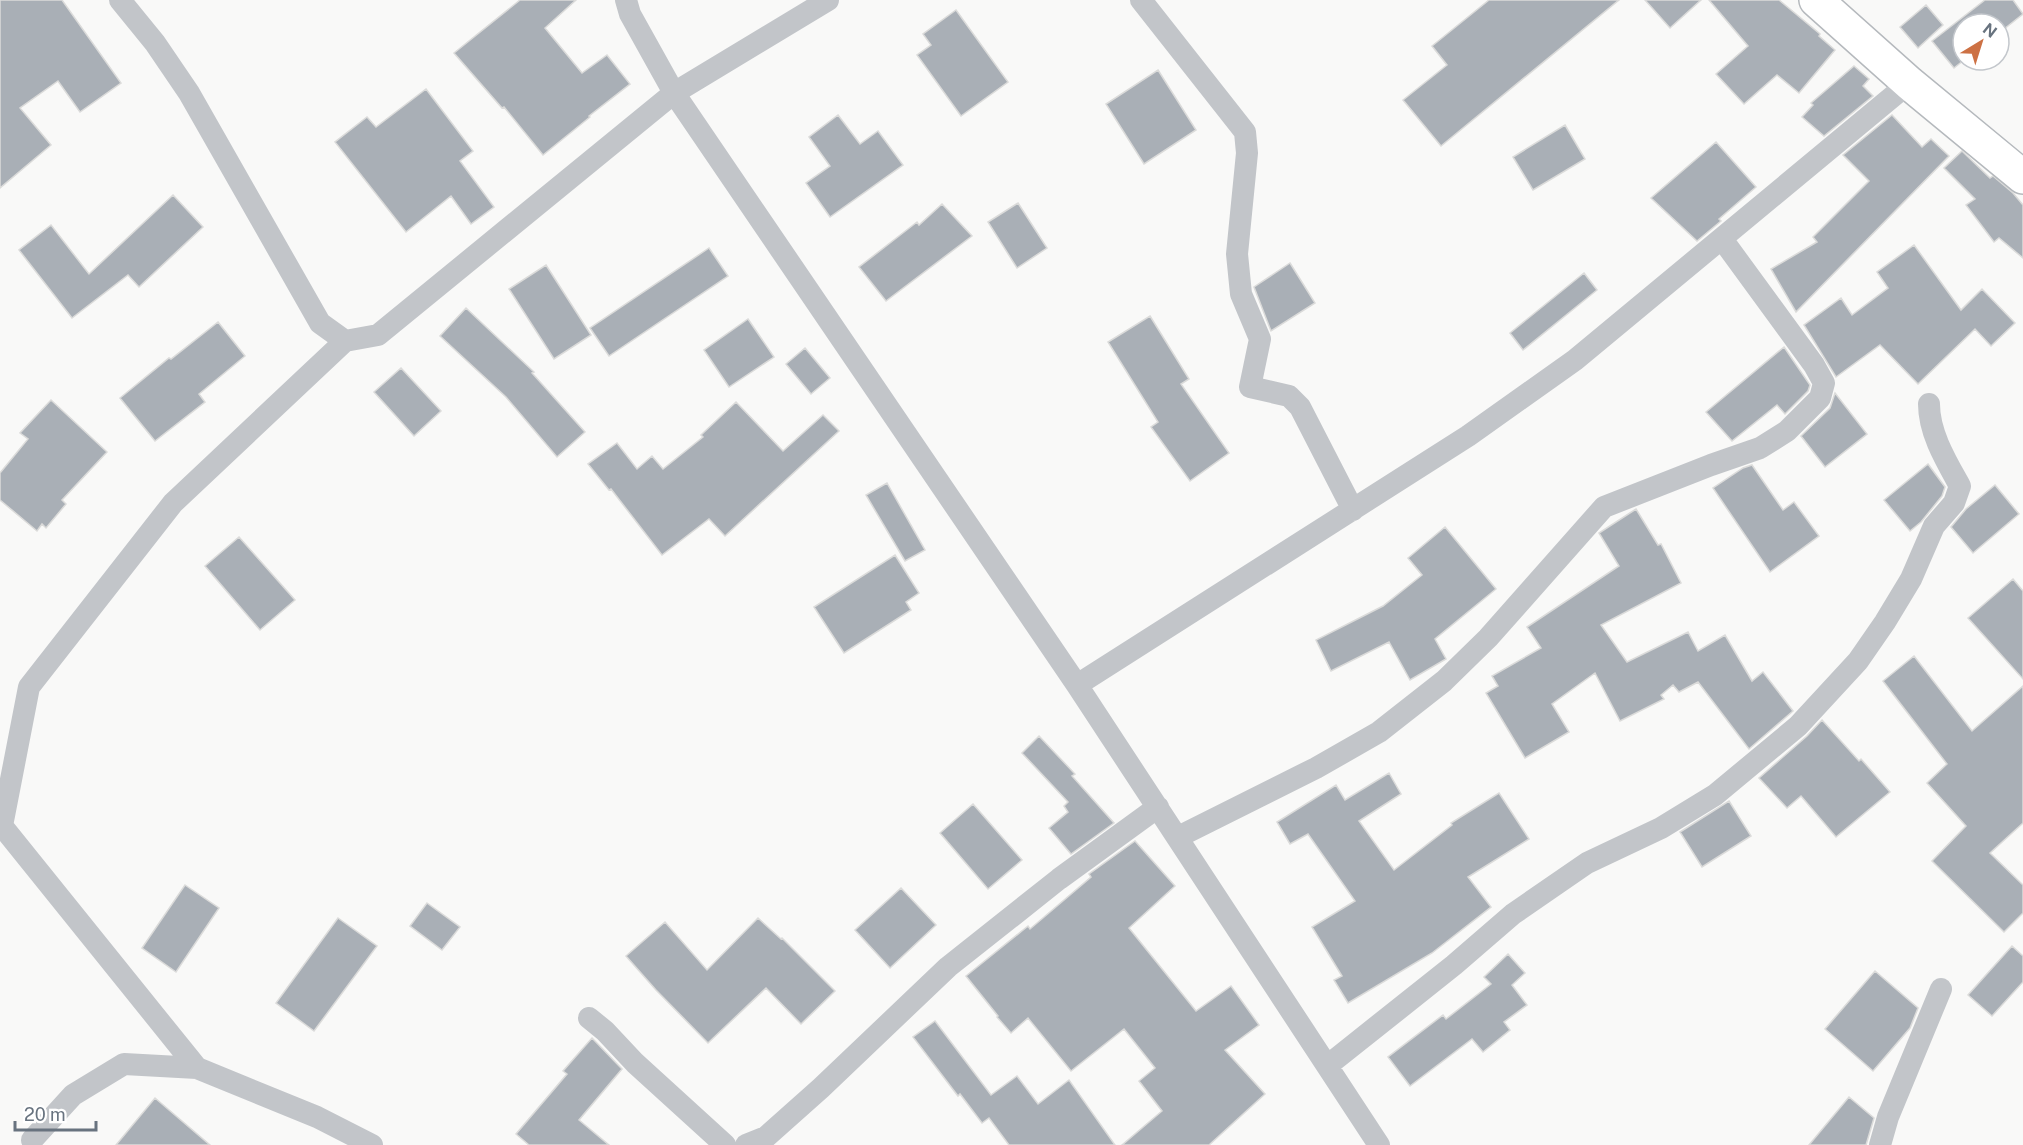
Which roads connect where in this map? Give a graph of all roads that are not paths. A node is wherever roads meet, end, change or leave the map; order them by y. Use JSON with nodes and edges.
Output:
{"nodes":[{"id":1,"x":120,"y":0,"type":"edge"},
{"id":2,"x":626,"y":0,"type":"edge"},
{"id":3,"x":828,"y":0,"type":"edge"},
{"id":4,"x":1141,"y":0,"type":"edge"},
{"id":5,"x":1816,"y":0,"type":"edge"},
{"id":6,"x":1910,"y":83,"type":"junction"},
{"id":7,"x":674,"y":93,"type":"junction"},
{"id":8,"x":2023,"y":177,"type":"edge"},
{"id":9,"x":1722,"y":239,"type":"junction"},
{"id":10,"x":345,"y":341,"type":"junction"},
{"id":11,"x":1929,"y":404,"type":"dead end"},
{"id":12,"x":1353,"y":510,"type":"junction"},
{"id":13,"x":1077,"y":685,"type":"junction"},
{"id":14,"x":1158,"y":807,"type":"junction"},
{"id":15,"x":1178,"y":837,"type":"junction"},
{"id":16,"x":1941,"y":989,"type":"dead end"},
{"id":17,"x":589,"y":1018,"type":"dead end"},
{"id":18,"x":1327,"y":1066,"type":"junction"},
{"id":19,"x":197,"y":1068,"type":"junction"},
{"id":20,"x":32,"y":1140,"type":"dead end"},
{"id":21,"x":372,"y":1145,"type":"edge"},
{"id":22,"x":725,"y":1145,"type":"edge"},
{"id":23,"x":746,"y":1145,"type":"edge"},
{"id":24,"x":1378,"y":1145,"type":"edge"},
{"id":25,"x":1880,"y":1145,"type":"edge"}],
"edges":[{"from":1,"to":10,"type":"street"},
{"from":2,"to":7,"type":"street"},
{"from":3,"to":7,"type":"street"},
{"from":4,"to":12,"type":"street"},
{"from":5,"to":6,"type":"main road"},
{"from":6,"to":8,"type":"main road"},
{"from":6,"to":9,"type":"street"},
{"from":7,"to":10,"type":"street"},
{"from":7,"to":13,"type":"street"},
{"from":9,"to":12,"type":"street"},
{"from":9,"to":15,"type":"street"},
{"from":10,"to":19,"type":"street"},
{"from":11,"to":18,"type":"street"},
{"from":12,"to":13,"type":"street"},
{"from":13,"to":14,"type":"street"},
{"from":14,"to":15,"type":"street"},
{"from":14,"to":23,"type":"street"},
{"from":15,"to":18,"type":"street"},
{"from":16,"to":25,"type":"street"},
{"from":17,"to":22,"type":"street"},
{"from":18,"to":24,"type":"street"},
{"from":19,"to":20,"type":"street"},
{"from":19,"to":21,"type":"street"}]}
